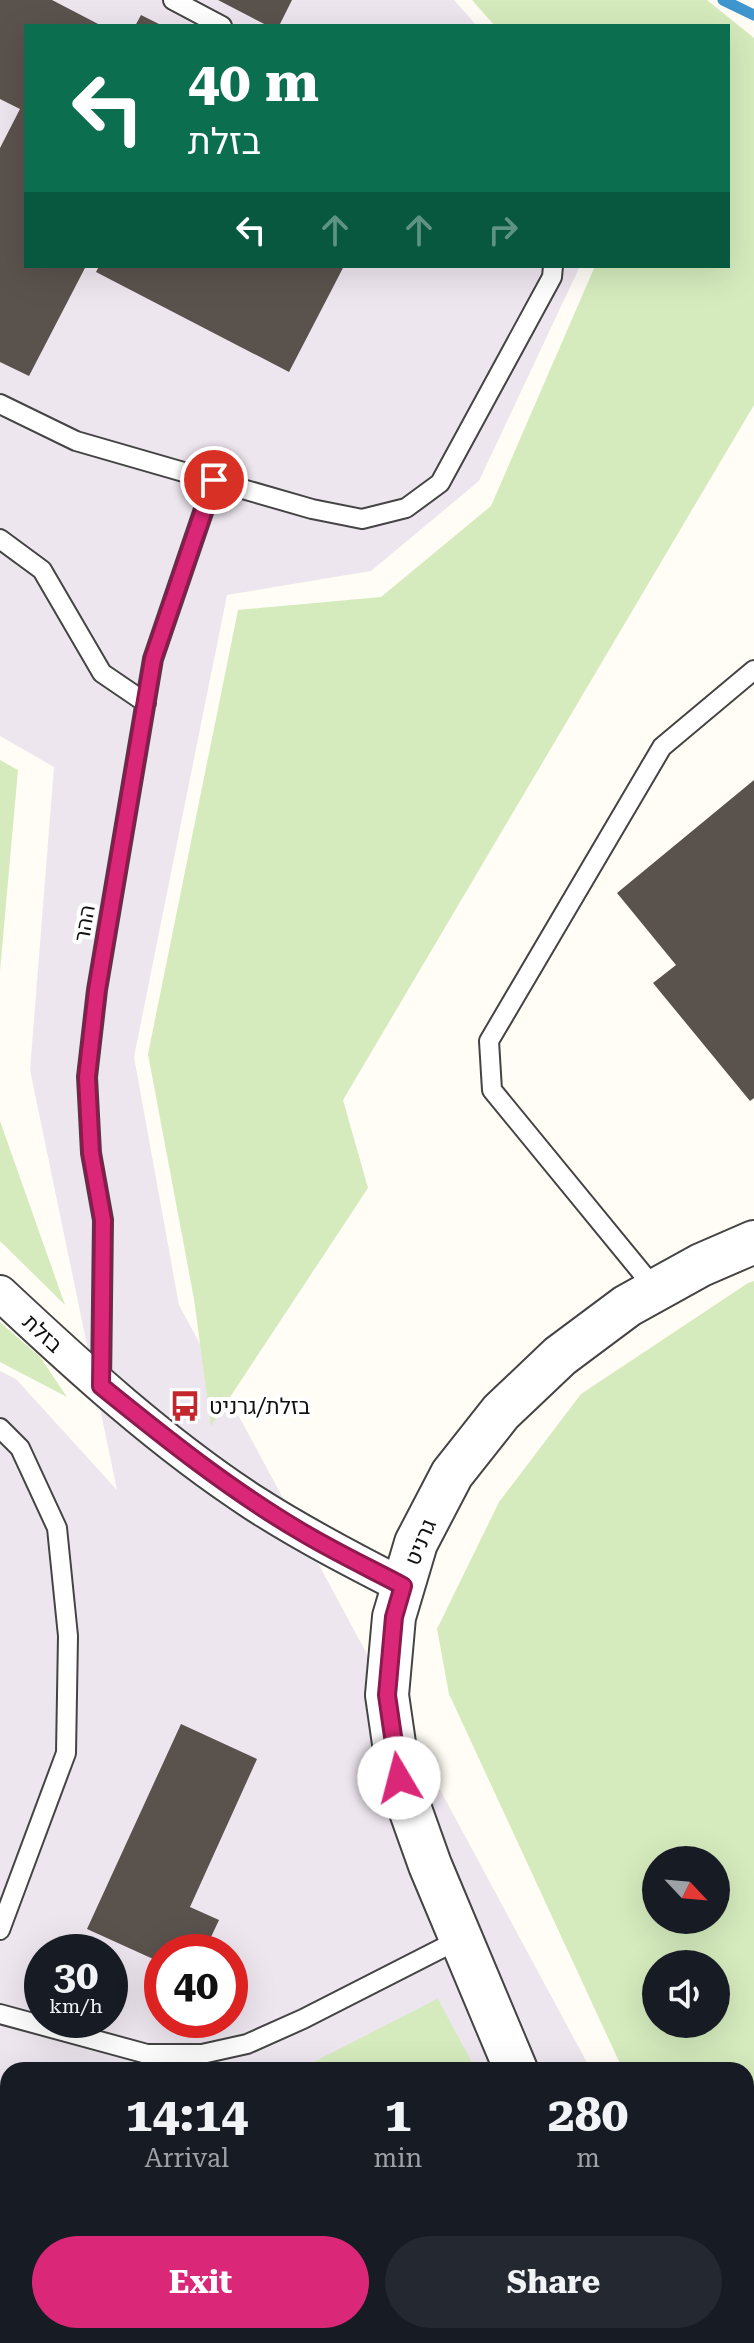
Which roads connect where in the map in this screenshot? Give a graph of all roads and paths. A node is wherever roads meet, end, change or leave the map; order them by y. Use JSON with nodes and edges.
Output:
{"nodes":[{"id":1,"x":173,"y":0,"type":"edge"},
{"id":2,"x":218,"y":24,"type":"edge"},
{"id":3,"x":553,"y":268,"type":"edge"},
{"id":4,"x":0,"y":404,"type":"edge"},
{"id":5,"x":214,"y":480,"type":"junction"},
{"id":6,"x":0,"y":539,"type":"edge"},
{"id":7,"x":754,"y":670,"type":"edge"},
{"id":8,"x":146,"y":703,"type":"junction"},
{"id":9,"x":754,"y":1242,"type":"edge"},
{"id":10,"x":656,"y":1290,"type":"junction"},
{"id":11,"x":0,"y":1293,"type":"edge"},
{"id":12,"x":101,"y":1386,"type":"junction"},
{"id":13,"x":0,"y":1428,"type":"edge"},
{"id":14,"x":403,"y":1586,"type":"junction"},
{"id":15,"x":0,"y":1930,"type":"edge"},
{"id":16,"x":460,"y":1939,"type":"junction"},
{"id":17,"x":0,"y":2014,"type":"edge"},
{"id":18,"x":513,"y":2062,"type":"edge"}],
"edges":[{"from":1,"to":2,"type":"lane"},
{"from":3,"to":5,"type":"lane"},
{"from":4,"to":5,"type":"lane"},
{"from":5,"to":8,"type":"lane","name":"ההר"},
{"from":6,"to":8,"type":"lane"},
{"from":7,"to":10,"type":"lane"},
{"from":8,"to":12,"type":"lane","name":"ההר"},
{"from":9,"to":10,"type":"street","name":"גרניט"},
{"from":10,"to":14,"type":"street","name":"גרניט"},
{"from":11,"to":12,"type":"street","name":"בזלת"},
{"from":12,"to":14,"type":"street","name":"בזלת"},
{"from":13,"to":15,"type":"lane"},
{"from":14,"to":16,"type":"street","name":"גרניט"},
{"from":16,"to":17,"type":"lane"},
{"from":16,"to":18,"type":"street","name":"גרניט"}]}
